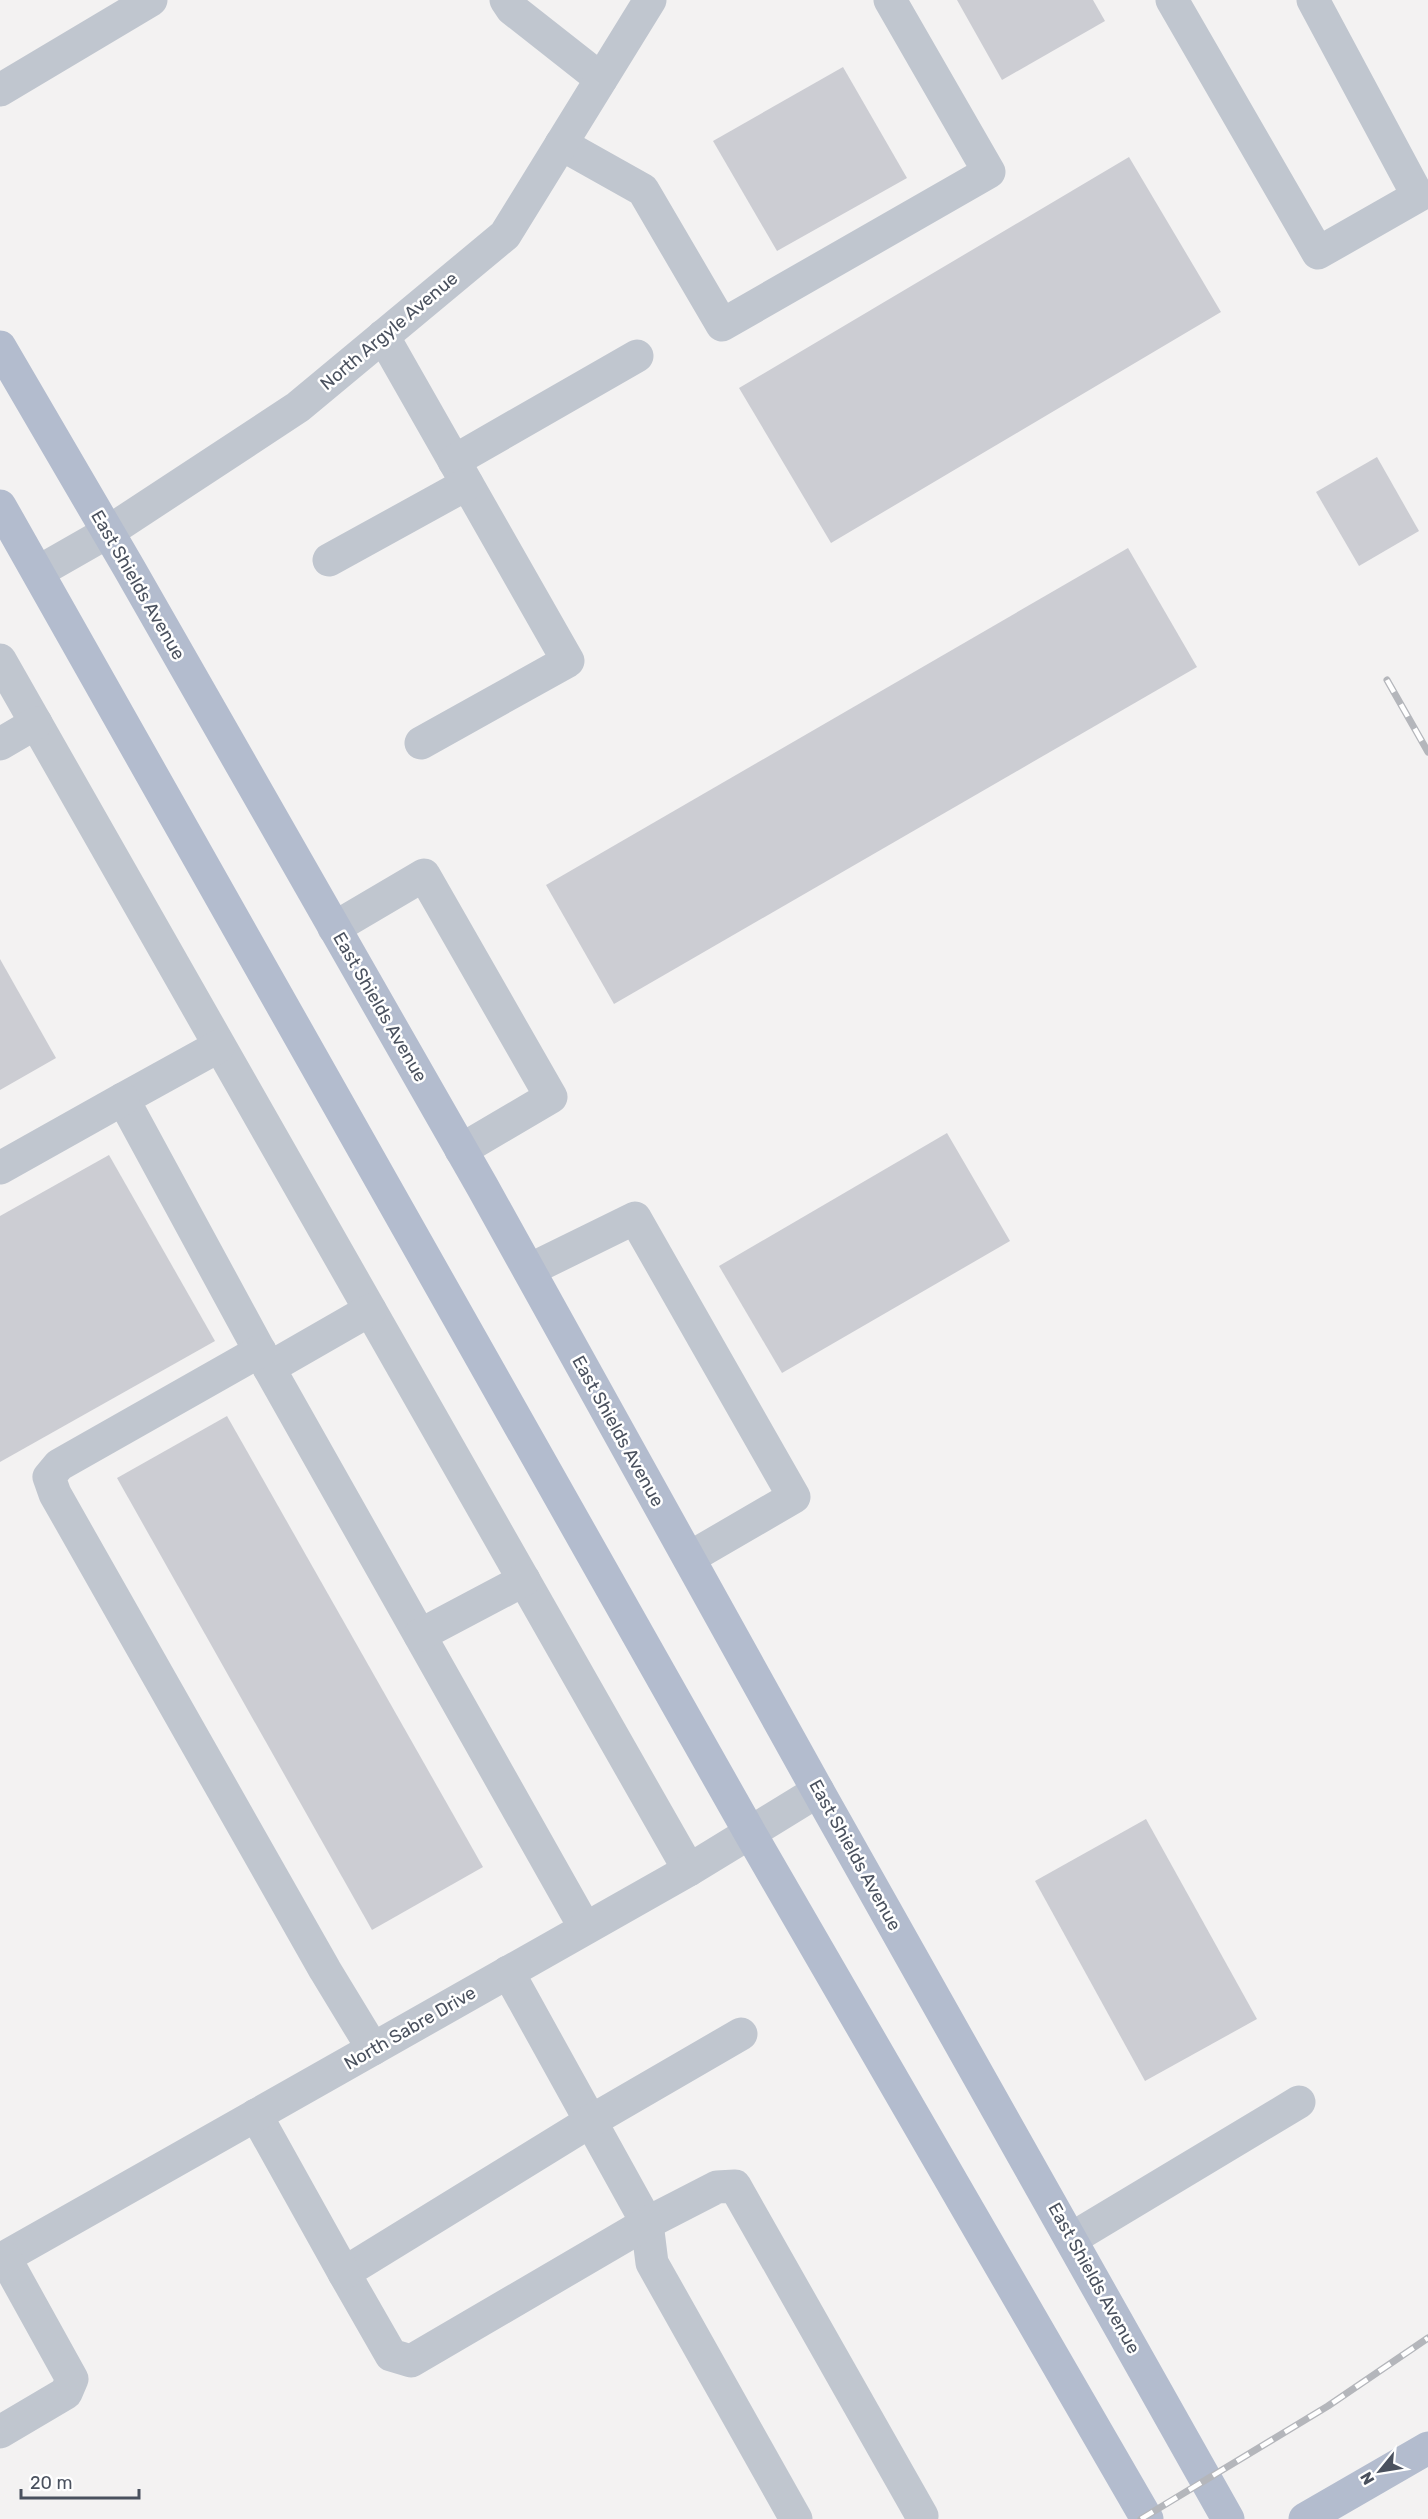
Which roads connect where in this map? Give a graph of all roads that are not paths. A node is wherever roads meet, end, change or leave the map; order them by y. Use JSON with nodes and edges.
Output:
{"nodes":[{"id":1,"x":151,"y":0,"type":"edge"},
{"id":2,"x":506,"y":0,"type":"edge"},
{"id":3,"x":650,"y":0,"type":"edge"},
{"id":4,"x":890,"y":0,"type":"edge"},
{"id":5,"x":1172,"y":0,"type":"edge"},
{"id":6,"x":1313,"y":0,"type":"edge"},
{"id":7,"x":601,"y":79,"type":"junction"},
{"id":8,"x":0,"y":90,"type":"edge"},
{"id":9,"x":561,"y":144,"type":"junction"},
{"id":10,"x":383,"y":336,"type":"junction"},
{"id":11,"x":0,"y":347,"type":"edge"},
{"id":12,"x":637,"y":356,"type":"dead end"},
{"id":13,"x":461,"y":473,"type":"junction"},
{"id":14,"x":0,"y":506,"type":"edge"},
{"id":15,"x":108,"y":532,"type":"junction"},
{"id":16,"x":329,"y":560,"type":"dead end"},
{"id":17,"x":38,"y":572,"type":"junction"},
{"id":18,"x":0,"y":660,"type":"edge"},
{"id":19,"x":36,"y":723,"type":"junction"},
{"id":20,"x":421,"y":743,"type":"dead end"},
{"id":21,"x":0,"y":744,"type":"edge"},
{"id":22,"x":334,"y":928,"type":"junction"},
{"id":23,"x":219,"y":1046,"type":"junction"},
{"id":24,"x":123,"y":1099,"type":"junction"},
{"id":25,"x":461,"y":1149,"type":"junction"},
{"id":26,"x":0,"y":1168,"type":"edge"},
{"id":27,"x":529,"y":1270,"type":"junction"},
{"id":28,"x":370,"y":1310,"type":"junction"},
{"id":29,"x":265,"y":1359,"type":"junction"},
{"id":30,"x":689,"y":1558,"type":"junction"},
{"id":31,"x":524,"y":1580,"type":"junction"},
{"id":32,"x":420,"y":1635,"type":"junction"},
{"id":33,"x":818,"y":1791,"type":"junction"},
{"id":34,"x":750,"y":1833,"type":"junction"},
{"id":35,"x":688,"y":1869,"type":"junction"},
{"id":36,"x":585,"y":1928,"type":"junction"},
{"id":37,"x":508,"y":1972,"type":"junction"},
{"id":38,"x":741,"y":2034,"type":"dead end"},
{"id":39,"x":373,"y":2049,"type":"junction"},
{"id":40,"x":1299,"y":2102,"type":"dead end"},
{"id":41,"x":256,"y":2115,"type":"junction"},
{"id":42,"x":591,"y":2121,"type":"junction"},
{"id":43,"x":647,"y":2223,"type":"junction"},
{"id":44,"x":1071,"y":2239,"type":"junction"},
{"id":45,"x":2,"y":2259,"type":"edge"},
{"id":46,"x":344,"y":2273,"type":"junction"},
{"id":47,"x":0,"y":2432,"type":"edge"},
{"id":48,"x":1428,"y":2448,"type":"edge"},
{"id":49,"x":796,"y":2519,"type":"edge"},
{"id":50,"x":921,"y":2519,"type":"edge"},
{"id":51,"x":1148,"y":2519,"type":"edge"},
{"id":52,"x":1228,"y":2519,"type":"edge"},
{"id":53,"x":1305,"y":2519,"type":"edge"}],
"edges":[{"from":1,"to":8,"type":"street"},
{"from":2,"to":7,"type":"street"},
{"from":3,"to":7,"type":"street","name":"North Argyle Avenue"},
{"from":4,"to":9,"type":"street"},
{"from":5,"to":6,"type":"street"},
{"from":7,"to":9,"type":"street","name":"North Argyle Avenue"},
{"from":9,"to":10,"type":"street","name":"North Argyle Avenue"},
{"from":10,"to":13,"type":"street"},
{"from":10,"to":15,"type":"street","name":"North Argyle Avenue"},
{"from":11,"to":15,"type":"main road","name":"East Shields Avenue"},
{"from":12,"to":13,"type":"street"},
{"from":13,"to":16,"type":"street"},
{"from":13,"to":20,"type":"street"},
{"from":14,"to":17,"type":"main road"},
{"from":15,"to":17,"type":"street","name":"North Argyle Avenue"},
{"from":15,"to":22,"type":"main road","name":"East Shields Avenue"},
{"from":17,"to":34,"type":"main road"},
{"from":18,"to":19,"type":"street"},
{"from":19,"to":21,"type":"street"},
{"from":19,"to":23,"type":"street"},
{"from":22,"to":25,"type":"main road","name":"East Shields Avenue"},
{"from":22,"to":25,"type":"street"},
{"from":23,"to":24,"type":"street"},
{"from":23,"to":28,"type":"street"},
{"from":24,"to":26,"type":"street"},
{"from":24,"to":29,"type":"street"},
{"from":25,"to":27,"type":"main road","name":"East Shields Avenue"},
{"from":27,"to":30,"type":"main road","name":"East Shields Avenue"},
{"from":27,"to":30,"type":"street"},
{"from":28,"to":29,"type":"street"},
{"from":28,"to":31,"type":"street"},
{"from":29,"to":32,"type":"street"},
{"from":29,"to":39,"type":"street"},
{"from":30,"to":33,"type":"main road","name":"East Shields Avenue"},
{"from":31,"to":32,"type":"street"},
{"from":31,"to":35,"type":"street"},
{"from":32,"to":36,"type":"street"},
{"from":33,"to":34,"type":"street","name":"North Sabre Drive"},
{"from":33,"to":44,"type":"main road","name":"East Shields Avenue"},
{"from":34,"to":35,"type":"street","name":"North Sabre Drive"},
{"from":34,"to":51,"type":"main road"},
{"from":35,"to":36,"type":"street","name":"North Sabre Drive"},
{"from":36,"to":37,"type":"street","name":"North Sabre Drive"},
{"from":37,"to":39,"type":"street","name":"North Sabre Drive"},
{"from":37,"to":42,"type":"street"},
{"from":38,"to":42,"type":"street"},
{"from":39,"to":41,"type":"street","name":"North Sabre Drive"},
{"from":40,"to":44,"type":"street"},
{"from":41,"to":45,"type":"street","name":"North Sabre Drive"},
{"from":41,"to":46,"type":"street"},
{"from":42,"to":43,"type":"street"},
{"from":42,"to":46,"type":"street"},
{"from":43,"to":46,"type":"street"},
{"from":43,"to":49,"type":"street"},
{"from":43,"to":50,"type":"street"},
{"from":44,"to":52,"type":"main road","name":"East Shields Avenue"},
{"from":45,"to":47,"type":"street"},
{"from":48,"to":53,"type":"main road"}]}
